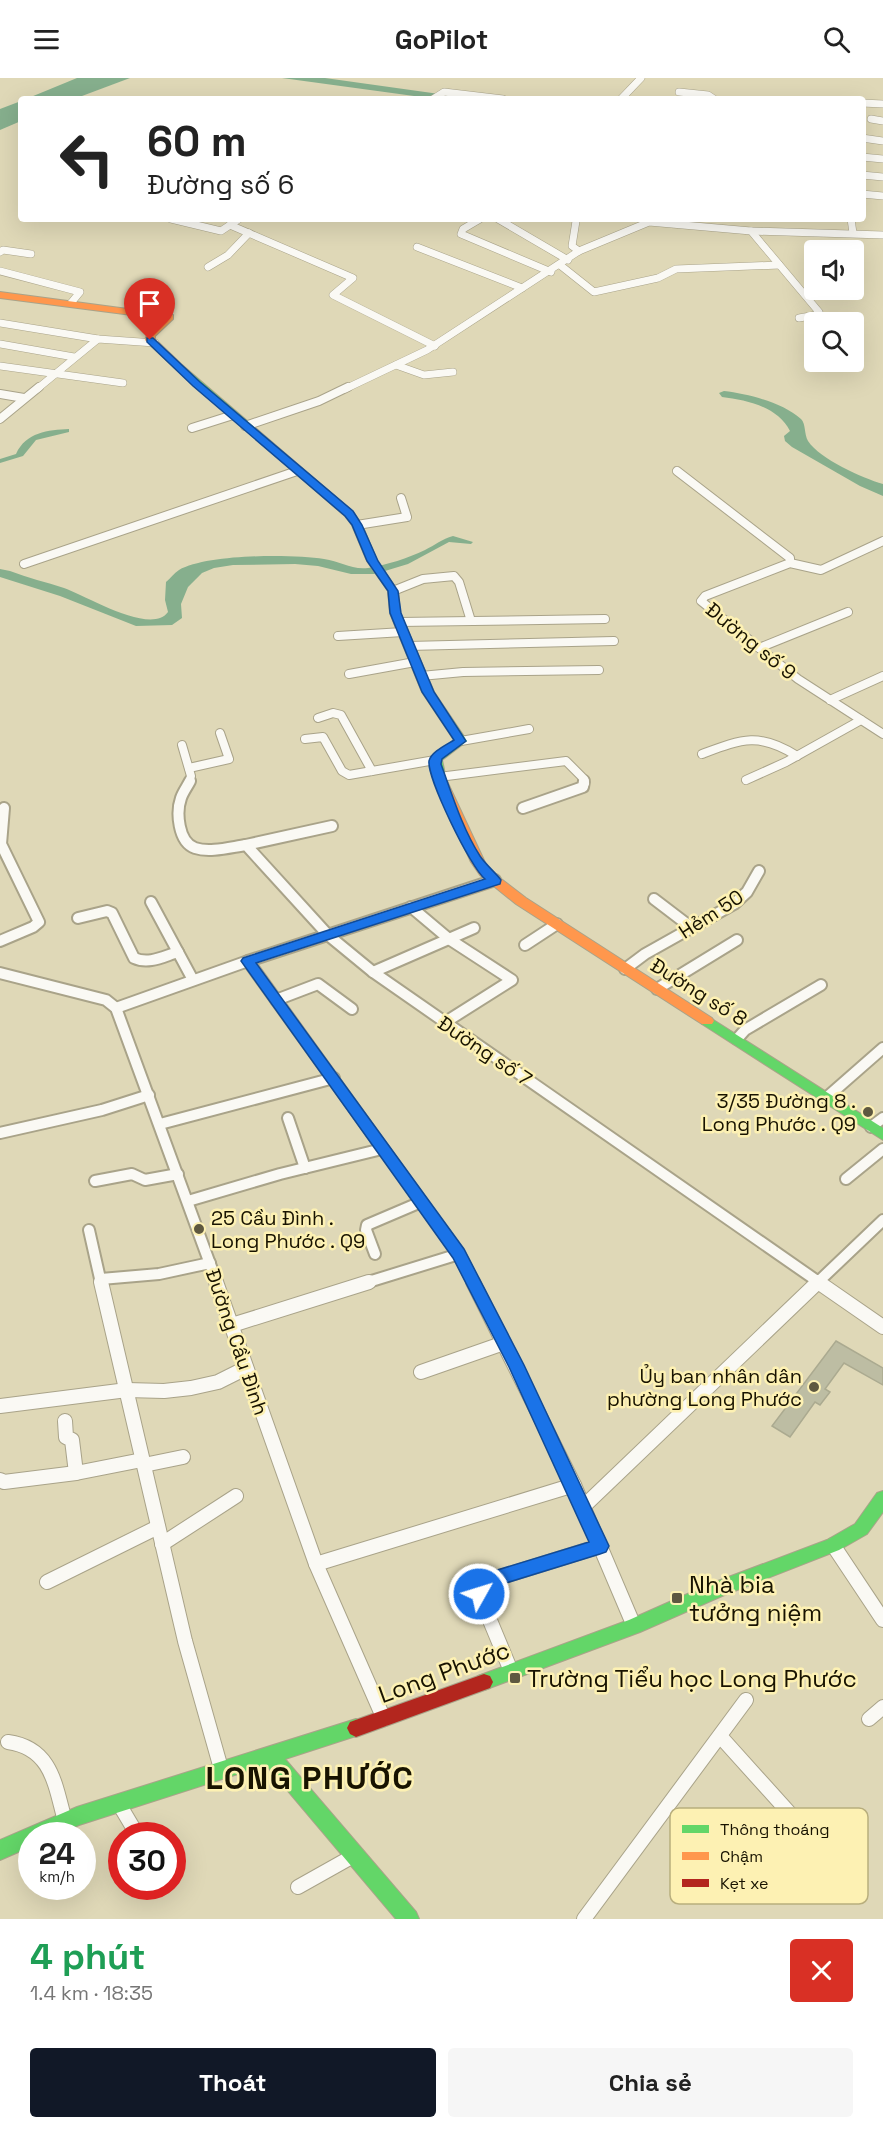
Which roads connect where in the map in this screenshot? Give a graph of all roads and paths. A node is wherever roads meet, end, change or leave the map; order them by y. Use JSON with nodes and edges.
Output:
{"nodes":[{"id":1,"x":641,"y":78,"type":"edge"},
{"id":2,"x":679,"y":92,"type":"dead end"},
{"id":3,"x":436,"y":96,"type":"edge"},
{"id":4,"x":478,"y":96,"type":"edge"},
{"id":5,"x":624,"y":96,"type":"edge"},
{"id":6,"x":710,"y":96,"type":"edge"},
{"id":7,"x":866,"y":103,"type":"edge"},
{"id":8,"x":883,"y":104,"type":"edge"},
{"id":9,"x":871,"y":119,"type":"dead end"},
{"id":10,"x":883,"y":121,"type":"edge"},
{"id":11,"x":866,"y":139,"type":"edge"},
{"id":12,"x":883,"y":141,"type":"edge"},
{"id":13,"x":866,"y":157,"type":"edge"},
{"id":14,"x":883,"y":159,"type":"edge"},
{"id":15,"x":866,"y":175,"type":"edge"},
{"id":16,"x":883,"y":177,"type":"edge"},
{"id":17,"x":866,"y":194,"type":"edge"},
{"id":18,"x":883,"y":196,"type":"edge"},
{"id":19,"x":184,"y":222,"type":"edge"},
{"id":20,"x":235,"y":222,"type":"edge"},
{"id":21,"x":475,"y":222,"type":"edge"},
{"id":22,"x":503,"y":222,"type":"edge"},
{"id":23,"x":576,"y":222,"type":"dead end"},
{"id":24,"x":651,"y":222,"type":"edge"},
{"id":25,"x":663,"y":222,"type":"edge"},
{"id":26,"x":851,"y":222,"type":"edge"},
{"id":27,"x":230,"y":225,"type":"junction"},
{"id":28,"x":221,"y":231,"type":"junction"},
{"id":29,"x":751,"y":231,"type":"junction"},
{"id":30,"x":249,"y":233,"type":"junction"},
{"id":31,"x":853,"y":233,"type":"junction"},
{"id":32,"x":883,"y":235,"type":"edge"},
{"id":33,"x":242,"y":240,"type":"junction"},
{"id":34,"x":417,"y":247,"type":"dead end"},
{"id":35,"x":1,"y":250,"type":"edge"},
{"id":36,"x":579,"y":251,"type":"junction"},
{"id":37,"x":31,"y":254,"type":"dead end"},
{"id":38,"x":568,"y":260,"type":"junction"},
{"id":39,"x":560,"y":265,"type":"junction"},
{"id":40,"x":779,"y":265,"type":"junction"},
{"id":41,"x":208,"y":267,"type":"dead end"},
{"id":42,"x":0,"y":271,"type":"edge"},
{"id":43,"x":551,"y":272,"type":"junction"},
{"id":44,"x":522,"y":288,"type":"junction"},
{"id":45,"x":0,"y":295,"type":"edge"},
{"id":46,"x":71,"y":303,"type":"junction"},
{"id":47,"x":799,"y":318,"type":"dead end"},
{"id":48,"x":0,"y":323,"type":"edge"},
{"id":49,"x":98,"y":339,"type":"junction"},
{"id":50,"x":155,"y":343,"type":"junction"},
{"id":51,"x":0,"y":344,"type":"edge"},
{"id":52,"x":435,"y":346,"type":"junction"},
{"id":53,"x":74,"y":357,"type":"junction"},
{"id":54,"x":396,"y":365,"type":"junction"},
{"id":55,"x":0,"y":366,"type":"edge"},
{"id":56,"x":453,"y":372,"type":"dead end"},
{"id":57,"x":54,"y":374,"type":"junction"},
{"id":58,"x":123,"y":383,"type":"dead end"},
{"id":59,"x":0,"y":394,"type":"edge"},
{"id":60,"x":24,"y":398,"type":"junction"},
{"id":61,"x":233,"y":415,"type":"junction"},
{"id":62,"x":0,"y":419,"type":"edge"},
{"id":63,"x":245,"y":426,"type":"junction"},
{"id":64,"x":192,"y":428,"type":"dead end"},
{"id":65,"x":297,"y":471,"type":"junction"},
{"id":66,"x":677,"y":471,"type":"dead end"},
{"id":67,"x":401,"y":498,"type":"dead end"},
{"id":68,"x":357,"y":525,"type":"junction"},
{"id":69,"x":883,"y":541,"type":"edge"},
{"id":70,"x":790,"y":563,"type":"junction"},
{"id":71,"x":24,"y":564,"type":"dead end"},
{"id":72,"x":391,"y":588,"type":"junction"},
{"id":73,"x":848,"y":612,"type":"dead end"},
{"id":74,"x":605,"y":619,"type":"dead end"},
{"id":75,"x":471,"y":621,"type":"junction"},
{"id":76,"x":401,"y":627,"type":"junction"},
{"id":77,"x":338,"y":636,"type":"dead end"},
{"id":78,"x":614,"y":641,"type":"dead end"},
{"id":79,"x":409,"y":646,"type":"junction"},
{"id":80,"x":759,"y":648,"type":"junction"},
{"id":81,"x":415,"y":662,"type":"junction"},
{"id":82,"x":599,"y":670,"type":"dead end"},
{"id":83,"x":349,"y":674,"type":"dead end"},
{"id":84,"x":421,"y":676,"type":"junction"},
{"id":85,"x":883,"y":676,"type":"edge"},
{"id":86,"x":830,"y":700,"type":"junction"},
{"id":87,"x":318,"y":718,"type":"dead end"},
{"id":88,"x":861,"y":720,"type":"junction"},
{"id":89,"x":529,"y":729,"type":"dead end"},
{"id":90,"x":220,"y":733,"type":"dead end"},
{"id":91,"x":883,"y":734,"type":"edge"},
{"id":92,"x":305,"y":740,"type":"dead end"},
{"id":93,"x":460,"y":741,"type":"junction"},
{"id":94,"x":182,"y":745,"type":"dead end"},
{"id":95,"x":702,"y":754,"type":"dead end"},
{"id":96,"x":797,"y":756,"type":"junction"},
{"id":97,"x":435,"y":760,"type":"junction"},
{"id":98,"x":189,"y":768,"type":"junction"},
{"id":99,"x":372,"y":771,"type":"junction"},
{"id":100,"x":439,"y":777,"type":"junction"},
{"id":101,"x":746,"y":780,"type":"dead end"},
{"id":102,"x":4,"y":808,"type":"dead end"},
{"id":103,"x":523,"y":808,"type":"dead end"},
{"id":104,"x":332,"y":826,"type":"dead end"},
{"id":105,"x":246,"y":845,"type":"junction"},
{"id":106,"x":759,"y":871,"type":"dead end"},
{"id":107,"x":495,"y":880,"type":"junction"},
{"id":108,"x":654,"y":899,"type":"dead end"},
{"id":109,"x":151,"y":902,"type":"dead end"},
{"id":110,"x":411,"y":907,"type":"junction"},
{"id":111,"x":78,"y":918,"type":"dead end"},
{"id":112,"x":557,"y":924,"type":"junction"},
{"id":113,"x":474,"y":928,"type":"dead end"},
{"id":114,"x":692,"y":928,"type":"junction"},
{"id":115,"x":328,"y":935,"type":"junction"},
{"id":116,"x":449,"y":939,"type":"junction"},
{"id":117,"x":737,"y":940,"type":"dead end"},
{"id":118,"x":0,"y":941,"type":"edge"},
{"id":119,"x":525,"y":945,"type":"dead end"},
{"id":120,"x":178,"y":952,"type":"junction"},
{"id":121,"x":248,"y":961,"type":"junction"},
{"id":122,"x":625,"y":969,"type":"junction"},
{"id":123,"x":373,"y":972,"type":"junction"},
{"id":124,"x":0,"y":973,"type":"edge"},
{"id":125,"x":193,"y":980,"type":"junction"},
{"id":126,"x":821,"y":985,"type":"dead end"},
{"id":127,"x":657,"y":989,"type":"junction"},
{"id":128,"x":276,"y":1000,"type":"junction"},
{"id":129,"x":116,"y":1008,"type":"junction"},
{"id":130,"x":352,"y":1009,"type":"dead end"},
{"id":131,"x":444,"y":1023,"type":"junction"},
{"id":132,"x":737,"y":1039,"type":"junction"},
{"id":133,"x":883,"y":1048,"type":"edge"},
{"id":134,"x":334,"y":1078,"type":"junction"},
{"id":135,"x":149,"y":1095,"type":"junction"},
{"id":136,"x":826,"y":1098,"type":"junction"},
{"id":137,"x":288,"y":1118,"type":"dead end"},
{"id":138,"x":883,"y":1118,"type":"edge"},
{"id":139,"x":160,"y":1125,"type":"junction"},
{"id":140,"x":871,"y":1127,"type":"junction"},
{"id":141,"x":0,"y":1133,"type":"edge"},
{"id":142,"x":883,"y":1135,"type":"edge"},
{"id":143,"x":382,"y":1149,"type":"junction"},
{"id":144,"x":883,"y":1149,"type":"edge"},
{"id":145,"x":304,"y":1168,"type":"junction"},
{"id":146,"x":178,"y":1174,"type":"junction"},
{"id":147,"x":846,"y":1179,"type":"dead end"},
{"id":148,"x":95,"y":1181,"type":"dead end"},
{"id":149,"x":188,"y":1201,"type":"junction"},
{"id":150,"x":421,"y":1203,"type":"junction"},
{"id":151,"x":883,"y":1220,"type":"edge"},
{"id":152,"x":89,"y":1230,"type":"dead end"},
{"id":153,"x":375,"y":1254,"type":"dead end"},
{"id":154,"x":459,"y":1254,"type":"junction"},
{"id":155,"x":210,"y":1263,"type":"junction"},
{"id":156,"x":101,"y":1279,"type":"junction"},
{"id":157,"x":818,"y":1283,"type":"junction"},
{"id":158,"x":232,"y":1325,"type":"junction"},
{"id":159,"x":883,"y":1327,"type":"edge"},
{"id":160,"x":504,"y":1343,"type":"junction"},
{"id":161,"x":246,"y":1368,"type":"junction"},
{"id":162,"x":421,"y":1372,"type":"dead end"},
{"id":163,"x":127,"y":1390,"type":"junction"},
{"id":164,"x":0,"y":1406,"type":"edge"},
{"id":165,"x":64,"y":1421,"type":"dead end"},
{"id":166,"x":183,"y":1457,"type":"dead end"},
{"id":167,"x":143,"y":1462,"type":"junction"},
{"id":168,"x":76,"y":1473,"type":"junction"},
{"id":169,"x":0,"y":1480,"type":"edge"},
{"id":170,"x":574,"y":1485,"type":"junction"},
{"id":171,"x":236,"y":1496,"type":"dead end"},
{"id":172,"x":883,"y":1498,"type":"edge"},
{"id":173,"x":583,"y":1507,"type":"junction"},
{"id":174,"x":158,"y":1527,"type":"junction"},
{"id":175,"x":162,"y":1544,"type":"junction"},
{"id":176,"x":833,"y":1545,"type":"junction"},
{"id":177,"x":600,"y":1546,"type":"junction"},
{"id":178,"x":316,"y":1564,"type":"junction"},
{"id":179,"x":47,"y":1582,"type":"dead end"},
{"id":180,"x":883,"y":1620,"type":"edge"},
{"id":181,"x":634,"y":1626,"type":"junction"},
{"id":182,"x":511,"y":1671,"type":"junction"},
{"id":183,"x":746,"y":1700,"type":"dead end"},
{"id":184,"x":883,"y":1707,"type":"edge"},
{"id":185,"x":384,"y":1719,"type":"junction"},
{"id":186,"x":869,"y":1719,"type":"dead end"},
{"id":187,"x":720,"y":1736,"type":"junction"},
{"id":188,"x":8,"y":1742,"type":"dead end"},
{"id":189,"x":271,"y":1756,"type":"junction"},
{"id":190,"x":222,"y":1772,"type":"junction"},
{"id":191,"x":119,"y":1804,"type":"junction"},
{"id":192,"x":785,"y":1808,"type":"edge"},
{"id":193,"x":65,"y":1821,"type":"junction"},
{"id":194,"x":130,"y":1822,"type":"edge"},
{"id":195,"x":0,"y":1850,"type":"edge"},
{"id":196,"x":355,"y":1855,"type":"junction"},
{"id":197,"x":298,"y":1887,"type":"dead end"},
{"id":198,"x":409,"y":1919,"type":"edge"},
{"id":199,"x":584,"y":1919,"type":"edge"}],
"edges":[{"from":1,"to":5,"type":"street"},
{"from":2,"to":6,"type":"street"},
{"from":3,"to":4,"type":"street"},
{"from":7,"to":8,"type":"street"},
{"from":9,"to":10,"type":"street"},
{"from":11,"to":12,"type":"street"},
{"from":13,"to":14,"type":"street"},
{"from":15,"to":16,"type":"street"},
{"from":17,"to":18,"type":"street"},
{"from":19,"to":28,"type":"street"},
{"from":20,"to":27,"type":"street"},
{"from":21,"to":43,"type":"street"},
{"from":22,"to":38,"type":"street"},
{"from":23,"to":36,"type":"street"},
{"from":24,"to":36,"type":"street"},
{"from":25,"to":29,"type":"street"},
{"from":26,"to":31,"type":"street"},
{"from":27,"to":28,"type":"street"},
{"from":27,"to":30,"type":"street"},
{"from":28,"to":33,"type":"street"},
{"from":29,"to":31,"type":"street"},
{"from":29,"to":40,"type":"street"},
{"from":30,"to":33,"type":"street"},
{"from":30,"to":52,"type":"street"},
{"from":31,"to":32,"type":"street"},
{"from":33,"to":41,"type":"street"},
{"from":34,"to":44,"type":"street"},
{"from":35,"to":37,"type":"street"},
{"from":36,"to":38,"type":"street"},
{"from":38,"to":39,"type":"street"},
{"from":39,"to":40,"type":"street"},
{"from":39,"to":43,"type":"street"},
{"from":40,"to":47,"type":"street"},
{"from":42,"to":46,"type":"street"},
{"from":43,"to":44,"type":"street"},
{"from":44,"to":52,"type":"street"},
{"from":45,"to":46,"type":"street"},
{"from":46,"to":50,"type":"street"},
{"from":48,"to":49,"type":"street"},
{"from":49,"to":50,"type":"street"},
{"from":49,"to":53,"type":"street"},
{"from":50,"to":61,"type":"street"},
{"from":51,"to":53,"type":"street"},
{"from":52,"to":54,"type":"street"},
{"from":53,"to":57,"type":"street"},
{"from":54,"to":56,"type":"street"},
{"from":54,"to":63,"type":"street"},
{"from":55,"to":57,"type":"street"},
{"from":57,"to":58,"type":"street"},
{"from":57,"to":60,"type":"street"},
{"from":59,"to":60,"type":"street"},
{"from":60,"to":62,"type":"street"},
{"from":61,"to":63,"type":"street"},
{"from":61,"to":64,"type":"street"},
{"from":63,"to":65,"type":"street"},
{"from":65,"to":68,"type":"street"},
{"from":65,"to":71,"type":"street"},
{"from":66,"to":70,"type":"street"},
{"from":67,"to":68,"type":"street"},
{"from":68,"to":72,"type":"street"},
{"from":69,"to":70,"type":"street"},
{"from":70,"to":80,"type":"street","name":"Đường số 9"},
{"from":72,"to":75,"type":"street"},
{"from":72,"to":76,"type":"street"},
{"from":73,"to":80,"type":"street"},
{"from":74,"to":75,"type":"street"},
{"from":75,"to":76,"type":"street"},
{"from":76,"to":77,"type":"street"},
{"from":76,"to":79,"type":"street"},
{"from":78,"to":79,"type":"street"},
{"from":79,"to":81,"type":"street"},
{"from":80,"to":86,"type":"street","name":"Đường số 9"},
{"from":81,"to":83,"type":"street"},
{"from":81,"to":84,"type":"street"},
{"from":82,"to":84,"type":"street"},
{"from":84,"to":93,"type":"street"},
{"from":85,"to":86,"type":"street"},
{"from":86,"to":88,"type":"street","name":"Đường số 9"},
{"from":87,"to":99,"type":"street"},
{"from":88,"to":91,"type":"street","name":"Đường số 9"},
{"from":88,"to":96,"type":"street"},
{"from":89,"to":93,"type":"street"},
{"from":90,"to":98,"type":"street"},
{"from":92,"to":99,"type":"street"},
{"from":93,"to":97,"type":"street"},
{"from":94,"to":98,"type":"street"},
{"from":95,"to":96,"type":"street"},
{"from":96,"to":101,"type":"street"},
{"from":97,"to":99,"type":"street"},
{"from":97,"to":100,"type":"street","name":"Đường số 8"},
{"from":98,"to":105,"type":"street"},
{"from":100,"to":103,"type":"street"},
{"from":100,"to":107,"type":"street","name":"Đường số 8"},
{"from":102,"to":118,"type":"street"},
{"from":104,"to":105,"type":"street"},
{"from":105,"to":115,"type":"street","name":"Đường số 7"},
{"from":106,"to":114,"type":"street","name":"Hẻm 50"},
{"from":107,"to":110,"type":"street"},
{"from":107,"to":112,"type":"street","name":"Đường số 8"},
{"from":108,"to":114,"type":"street"},
{"from":109,"to":120,"type":"street"},
{"from":110,"to":115,"type":"street"},
{"from":110,"to":116,"type":"street"},
{"from":111,"to":120,"type":"street"},
{"from":112,"to":119,"type":"street"},
{"from":112,"to":122,"type":"street","name":"Đường số 8"},
{"from":113,"to":116,"type":"street"},
{"from":114,"to":122,"type":"street","name":"Hẻm 50"},
{"from":115,"to":121,"type":"street"},
{"from":115,"to":123,"type":"street","name":"Đường số 7"},
{"from":116,"to":123,"type":"street"},
{"from":116,"to":131,"type":"street"},
{"from":117,"to":127,"type":"street"},
{"from":120,"to":125,"type":"street"},
{"from":121,"to":125,"type":"street"},
{"from":121,"to":128,"type":"street"},
{"from":122,"to":127,"type":"street","name":"Đường số 8"},
{"from":123,"to":131,"type":"street","name":"Đường số 7"},
{"from":124,"to":129,"type":"street"},
{"from":125,"to":129,"type":"street"},
{"from":126,"to":132,"type":"street"},
{"from":127,"to":132,"type":"street","name":"Đường số 8"},
{"from":128,"to":130,"type":"street"},
{"from":128,"to":134,"type":"street"},
{"from":129,"to":135,"type":"street","name":"Đường Cầu Đình"},
{"from":131,"to":157,"type":"street","name":"Đường số 7"},
{"from":132,"to":136,"type":"street","name":"Đường số 8"},
{"from":133,"to":136,"type":"street"},
{"from":134,"to":139,"type":"street"},
{"from":134,"to":143,"type":"street"},
{"from":135,"to":139,"type":"street","name":"Đường Cầu Đình"},
{"from":135,"to":141,"type":"street"},
{"from":136,"to":140,"type":"street","name":"Đường số 8"},
{"from":137,"to":145,"type":"street"},
{"from":138,"to":140,"type":"street"},
{"from":139,"to":146,"type":"street","name":"Đường Cầu Đình"},
{"from":140,"to":142,"type":"street","name":"Đường số 8"},
{"from":143,"to":145,"type":"street"},
{"from":143,"to":150,"type":"street"},
{"from":144,"to":147,"type":"street"},
{"from":145,"to":149,"type":"street"},
{"from":146,"to":148,"type":"street"},
{"from":146,"to":149,"type":"street","name":"Đường Cầu Đình"},
{"from":149,"to":155,"type":"street","name":"Đường Cầu Đình"},
{"from":150,"to":153,"type":"street"},
{"from":150,"to":154,"type":"street"},
{"from":151,"to":157,"type":"street"},
{"from":152,"to":156,"type":"street"},
{"from":154,"to":158,"type":"street"},
{"from":154,"to":160,"type":"street"},
{"from":155,"to":156,"type":"street"},
{"from":155,"to":158,"type":"street","name":"Đường Cầu Đình"},
{"from":156,"to":163,"type":"street"},
{"from":157,"to":159,"type":"street","name":"Đường số 7"},
{"from":157,"to":173,"type":"street"},
{"from":158,"to":161,"type":"street","name":"Đường Cầu Đình"},
{"from":160,"to":162,"type":"street"},
{"from":160,"to":170,"type":"street"},
{"from":161,"to":163,"type":"street"},
{"from":161,"to":178,"type":"street","name":"Đường Cầu Đình"},
{"from":163,"to":164,"type":"street"},
{"from":163,"to":167,"type":"street"},
{"from":165,"to":168,"type":"street"},
{"from":166,"to":167,"type":"street"},
{"from":167,"to":168,"type":"street"},
{"from":167,"to":174,"type":"street"},
{"from":168,"to":169,"type":"street"},
{"from":170,"to":173,"type":"street"},
{"from":170,"to":178,"type":"street"},
{"from":171,"to":175,"type":"street"},
{"from":172,"to":176,"type":"street","name":"Long Phước"},
{"from":173,"to":177,"type":"street"},
{"from":174,"to":175,"type":"street"},
{"from":174,"to":179,"type":"street"},
{"from":175,"to":190,"type":"street"},
{"from":176,"to":180,"type":"street"},
{"from":176,"to":181,"type":"street","name":"Long Phước"},
{"from":177,"to":181,"type":"street"},
{"from":177,"to":182,"type":"street"},
{"from":178,"to":185,"type":"street","name":"Đường Cầu Đình"},
{"from":181,"to":182,"type":"street","name":"Long Phước"},
{"from":182,"to":185,"type":"street","name":"Long Phước"},
{"from":183,"to":187,"type":"street"},
{"from":184,"to":186,"type":"street"},
{"from":185,"to":189,"type":"street","name":"Long Phước"},
{"from":187,"to":192,"type":"street"},
{"from":187,"to":199,"type":"street"},
{"from":188,"to":193,"type":"street"},
{"from":189,"to":190,"type":"street","name":"Long Phước"},
{"from":189,"to":196,"type":"street"},
{"from":190,"to":191,"type":"street","name":"Long Phước"},
{"from":191,"to":193,"type":"street","name":"Long Phước"},
{"from":191,"to":194,"type":"street"},
{"from":193,"to":195,"type":"street","name":"Long Phước"},
{"from":196,"to":197,"type":"street"},
{"from":196,"to":198,"type":"street"}]}
